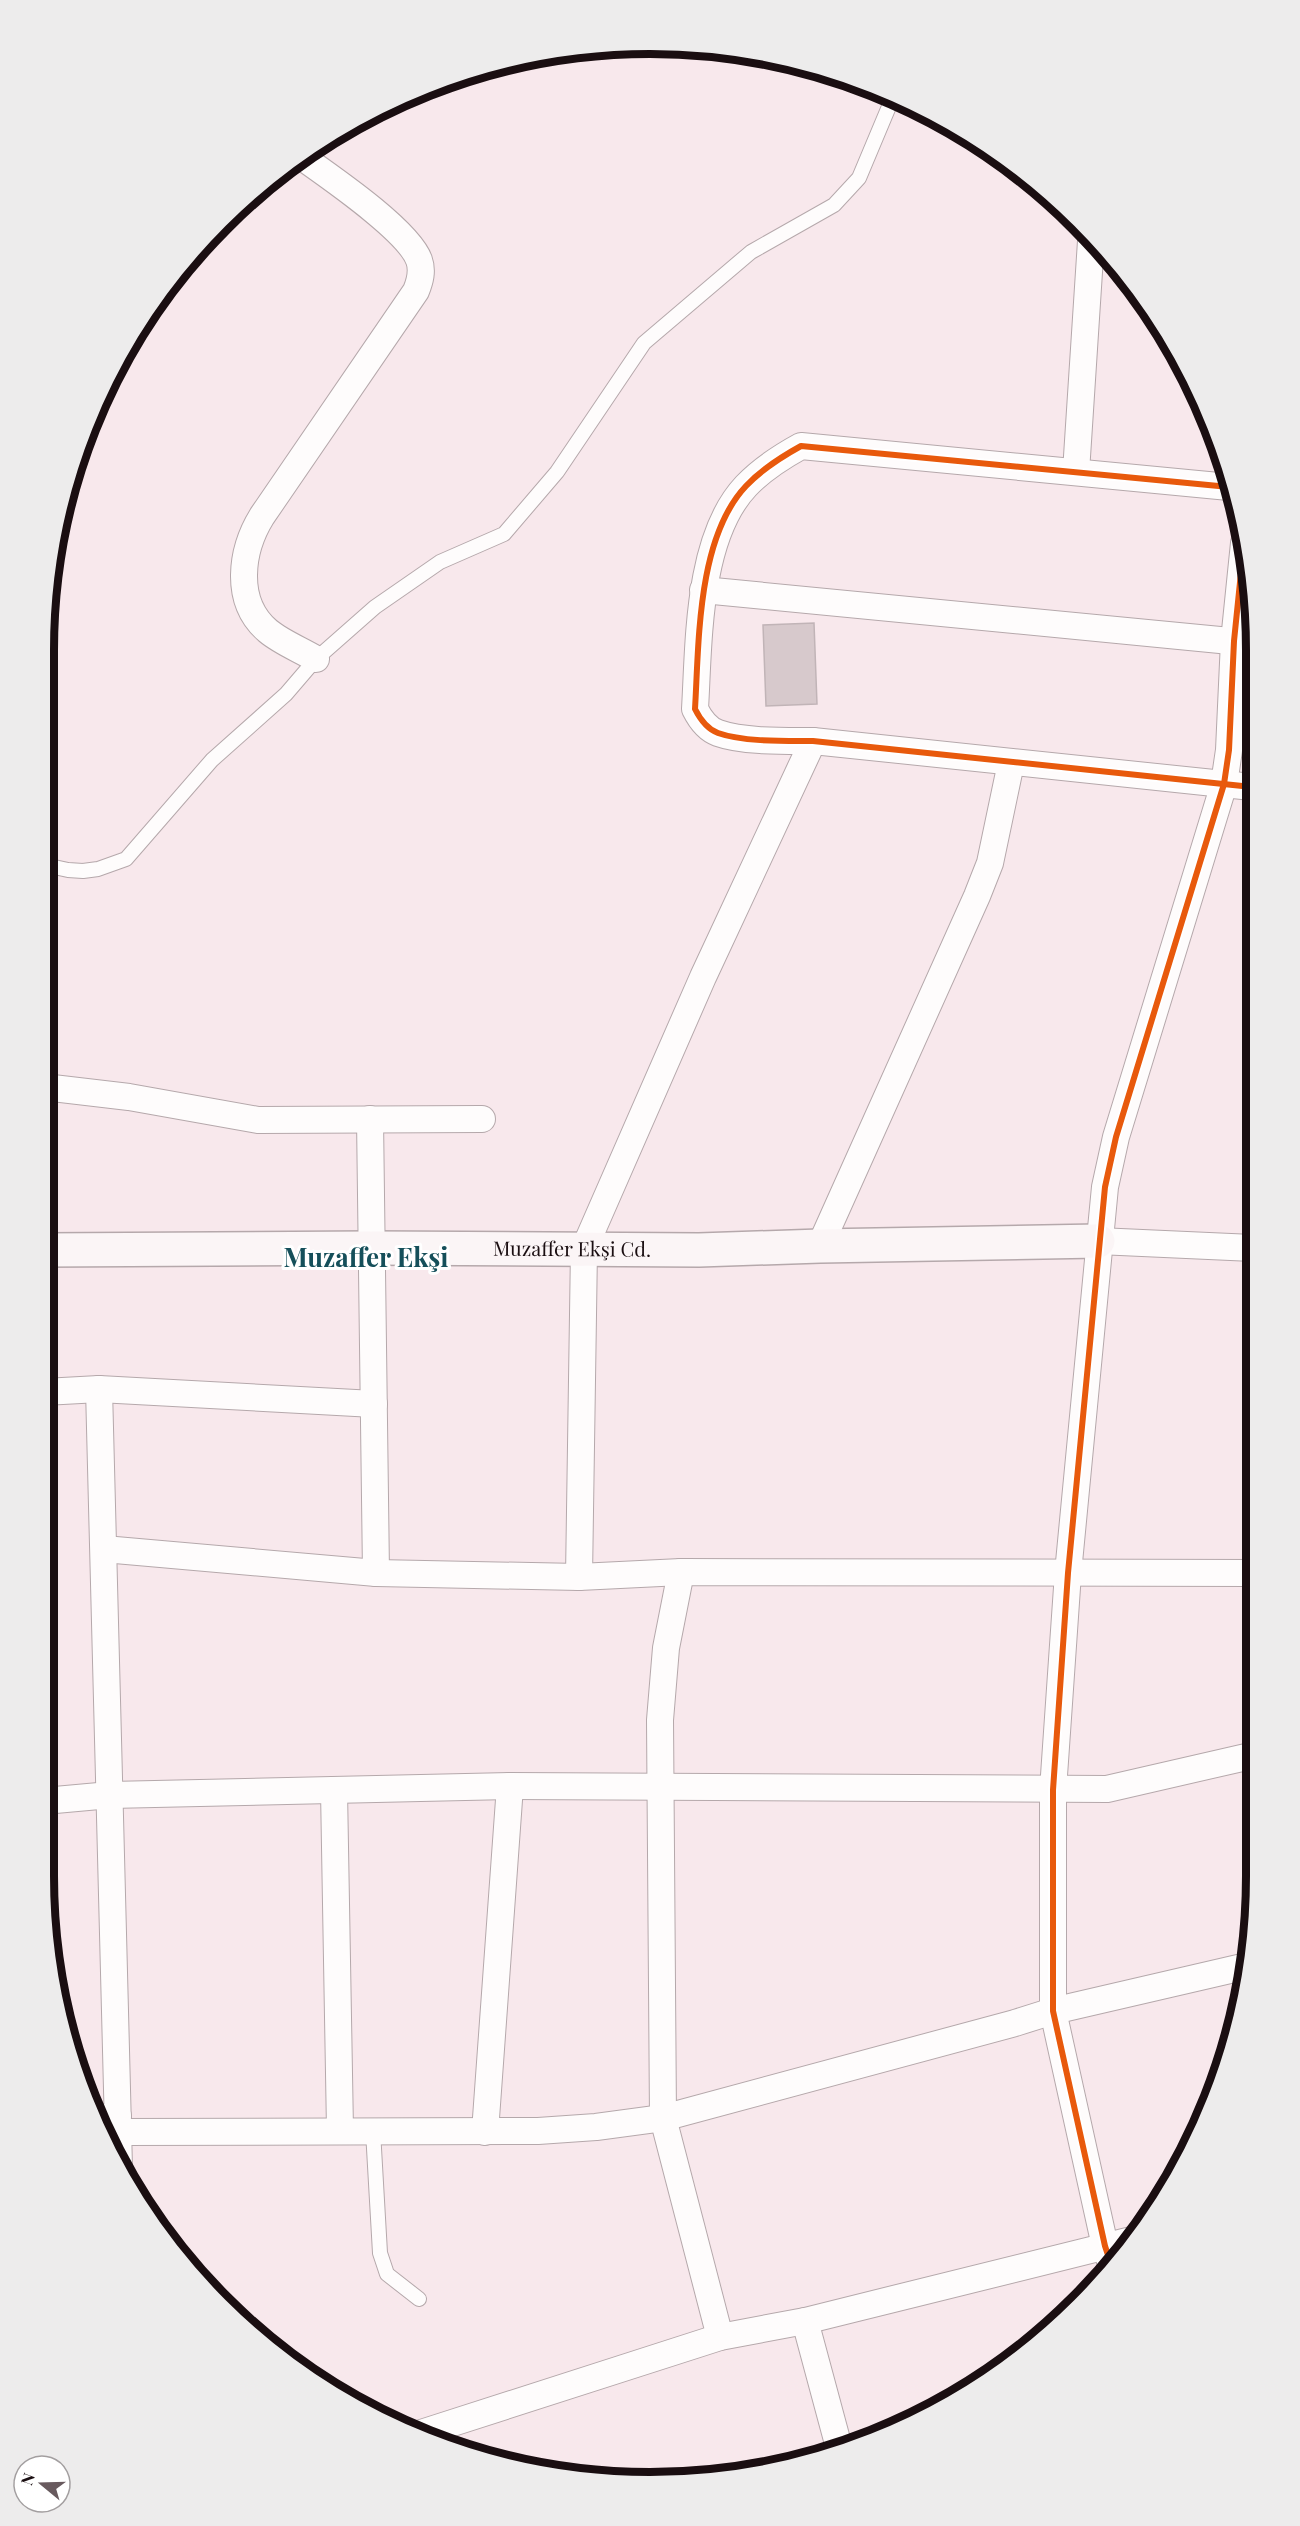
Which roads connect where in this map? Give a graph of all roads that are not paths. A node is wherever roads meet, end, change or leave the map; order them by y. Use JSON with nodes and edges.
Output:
{"nodes":[{"id":1,"x":890,"y":104,"type":"edge"},
{"id":2,"x":308,"y":162,"type":"edge"},
{"id":3,"x":1090,"y":249,"type":"edge"},
{"id":4,"x":1076,"y":472,"type":"junction"},
{"id":5,"x":1223,"y":486,"type":"edge"},
{"id":6,"x":703,"y":590,"type":"junction"},
{"id":7,"x":1243,"y":596,"type":"edge"},
{"id":8,"x":1243,"y":642,"type":"edge"},
{"id":9,"x":316,"y":659,"type":"junction"},
{"id":10,"x":813,"y":741,"type":"junction"},
{"id":11,"x":1011,"y":763,"type":"junction"},
{"id":12,"x":1224,"y":784,"type":"junction"},
{"id":13,"x":1246,"y":786,"type":"edge"},
{"id":14,"x":54,"y":866,"type":"edge"},
{"id":15,"x":54,"y":1088,"type":"edge"},
{"id":16,"x":370,"y":1119,"type":"junction"},
{"id":17,"x":482,"y":1119,"type":"dead end"},
{"id":18,"x":1098,"y":1241,"type":"junction"},
{"id":19,"x":820,"y":1246,"type":"junction"},
{"id":20,"x":371,"y":1248,"type":"junction"},
{"id":21,"x":1246,"y":1248,"type":"edge"},
{"id":22,"x":54,"y":1250,"type":"edge"},
{"id":23,"x":584,"y":1250,"type":"junction"},
{"id":24,"x":99,"y":1389,"type":"junction"},
{"id":25,"x":54,"y":1391,"type":"edge"},
{"id":26,"x":374,"y":1404,"type":"junction"},
{"id":27,"x":104,"y":1549,"type":"junction"},
{"id":28,"x":681,"y":1572,"type":"junction"},
{"id":29,"x":376,"y":1573,"type":"junction"},
{"id":30,"x":1068,"y":1573,"type":"junction"},
{"id":31,"x":1246,"y":1573,"type":"edge"},
{"id":32,"x":579,"y":1577,"type":"junction"},
{"id":33,"x":1246,"y":1757,"type":"edge"},
{"id":34,"x":510,"y":1786,"type":"junction"},
{"id":35,"x":660,"y":1789,"type":"junction"},
{"id":36,"x":334,"y":1790,"type":"junction"},
{"id":37,"x":1053,"y":1790,"type":"junction"},
{"id":38,"x":110,"y":1795,"type":"junction"},
{"id":39,"x":54,"y":1799,"type":"edge"},
{"id":40,"x":1239,"y":1968,"type":"edge"},
{"id":41,"x":1053,"y":2011,"type":"junction"},
{"id":42,"x":663,"y":2118,"type":"junction"},
{"id":43,"x":111,"y":2122,"type":"edge"},
{"id":44,"x":340,"y":2130,"type":"junction"},
{"id":45,"x":373,"y":2131,"type":"junction"},
{"id":46,"x":485,"y":2132,"type":"junction"},
{"id":47,"x":114,"y":2137,"type":"edge"},
{"id":48,"x":1109,"y":2256,"type":"edge"},
{"id":49,"x":419,"y":2299,"type":"dead end"},
{"id":50,"x":805,"y":2321,"type":"junction"},
{"id":51,"x":720,"y":2337,"type":"junction"},
{"id":52,"x":430,"y":2430,"type":"edge"},
{"id":53,"x":837,"y":2441,"type":"edge"}],
"edges":[{"from":1,"to":9,"type":"lane"},
{"from":2,"to":9,"type":"street"},
{"from":3,"to":4,"type":"street"},
{"from":4,"to":5,"type":"street"},
{"from":4,"to":6,"type":"street"},
{"from":6,"to":8,"type":"street"},
{"from":6,"to":10,"type":"street"},
{"from":7,"to":8,"type":"street"},
{"from":8,"to":12,"type":"street"},
{"from":9,"to":14,"type":"lane"},
{"from":10,"to":11,"type":"street"},
{"from":10,"to":23,"type":"street"},
{"from":11,"to":12,"type":"street"},
{"from":11,"to":19,"type":"street"},
{"from":12,"to":13,"type":"street"},
{"from":12,"to":18,"type":"street"},
{"from":15,"to":16,"type":"street"},
{"from":16,"to":17,"type":"street"},
{"from":16,"to":20,"type":"street"},
{"from":18,"to":19,"type":"street","name":"Muzaffer Ekşi Cd."},
{"from":18,"to":21,"type":"street"},
{"from":18,"to":30,"type":"street"},
{"from":19,"to":23,"type":"street","name":"Muzaffer Ekşi Cd."},
{"from":20,"to":22,"type":"street","name":"Muzaffer Ekşi Cd."},
{"from":20,"to":23,"type":"street","name":"Muzaffer Ekşi Cd."},
{"from":20,"to":26,"type":"street"},
{"from":23,"to":32,"type":"street"},
{"from":24,"to":25,"type":"street"},
{"from":24,"to":26,"type":"street"},
{"from":24,"to":27,"type":"street"},
{"from":26,"to":29,"type":"street"},
{"from":27,"to":29,"type":"street"},
{"from":27,"to":38,"type":"street"},
{"from":28,"to":30,"type":"street"},
{"from":28,"to":32,"type":"street"},
{"from":28,"to":35,"type":"street"},
{"from":29,"to":32,"type":"street"},
{"from":30,"to":31,"type":"street"},
{"from":30,"to":37,"type":"street"},
{"from":33,"to":37,"type":"street"},
{"from":34,"to":35,"type":"street"},
{"from":34,"to":36,"type":"street"},
{"from":34,"to":46,"type":"street"},
{"from":35,"to":37,"type":"street"},
{"from":35,"to":42,"type":"street"},
{"from":36,"to":38,"type":"street"},
{"from":36,"to":44,"type":"street"},
{"from":37,"to":41,"type":"street"},
{"from":38,"to":39,"type":"street"},
{"from":38,"to":43,"type":"street"},
{"from":40,"to":41,"type":"street"},
{"from":41,"to":42,"type":"street"},
{"from":41,"to":48,"type":"street"},
{"from":42,"to":46,"type":"street"},
{"from":42,"to":51,"type":"street"},
{"from":43,"to":44,"type":"street"},
{"from":43,"to":47,"type":"street"},
{"from":44,"to":45,"type":"street"},
{"from":45,"to":46,"type":"street"},
{"from":45,"to":49,"type":"lane"},
{"from":48,"to":50,"type":"street"},
{"from":50,"to":51,"type":"street"},
{"from":50,"to":53,"type":"street"},
{"from":51,"to":52,"type":"street"}]}
